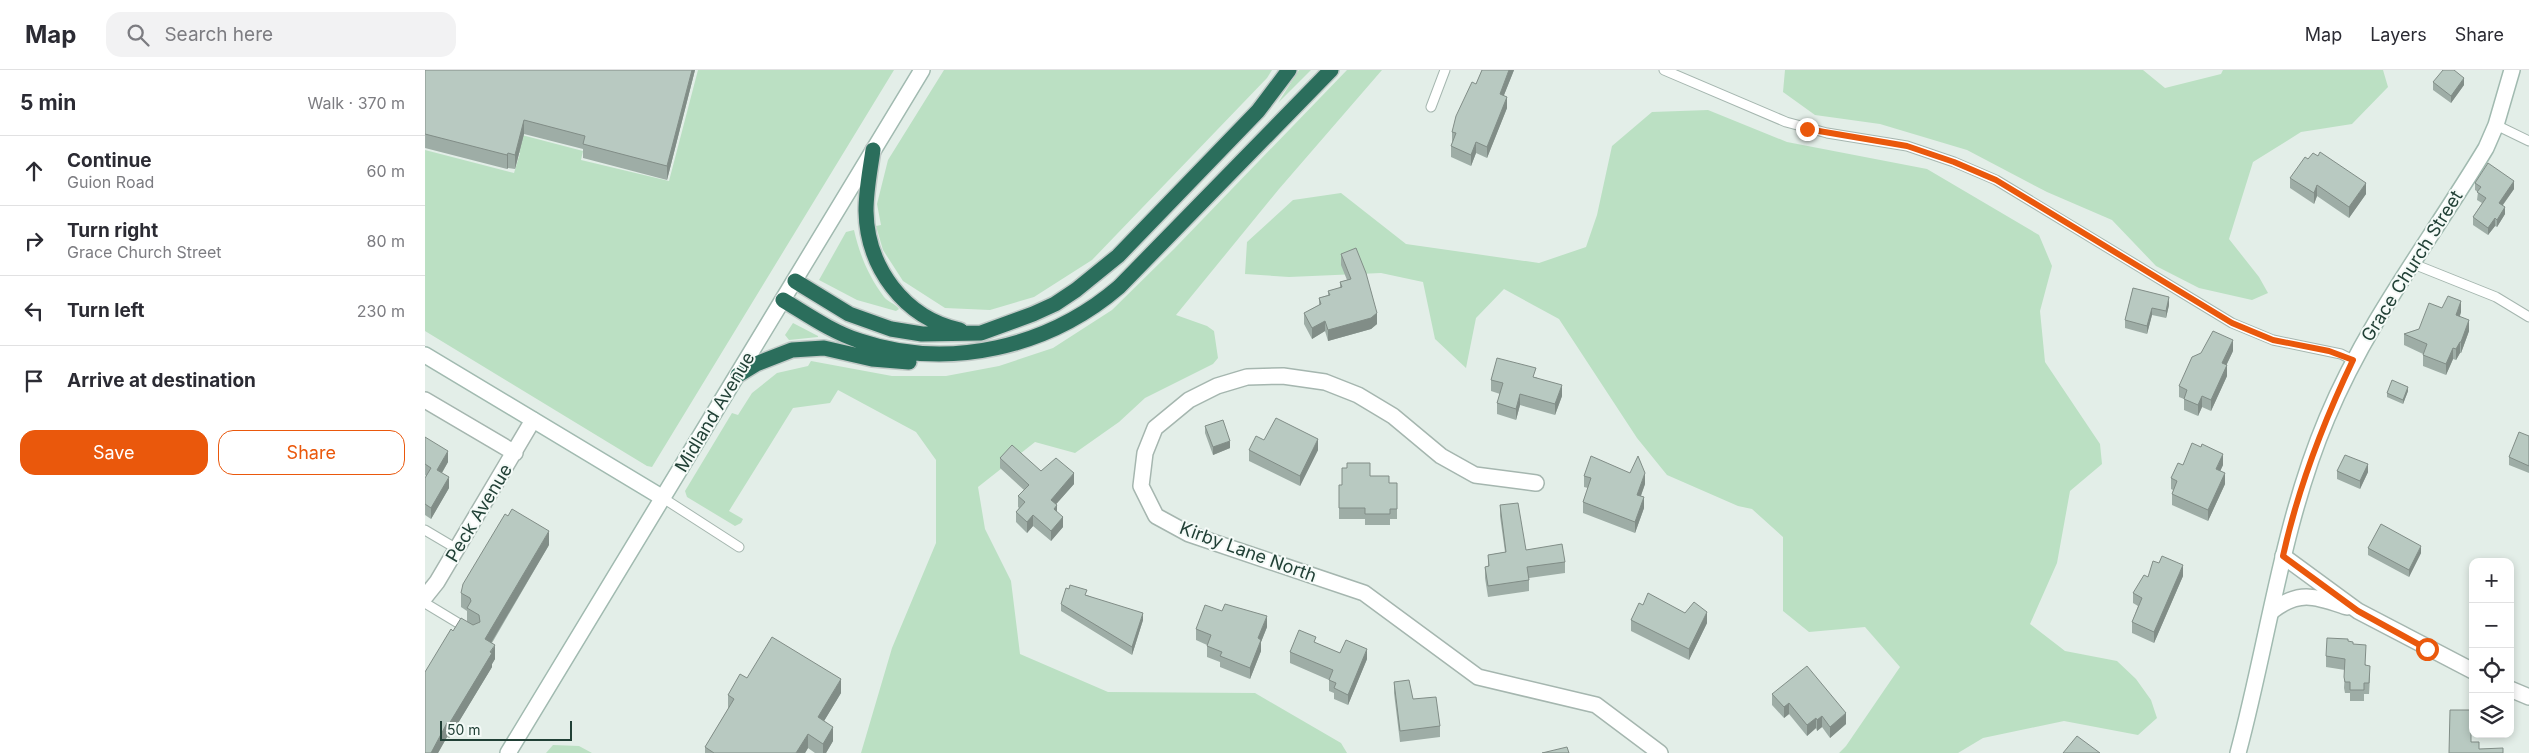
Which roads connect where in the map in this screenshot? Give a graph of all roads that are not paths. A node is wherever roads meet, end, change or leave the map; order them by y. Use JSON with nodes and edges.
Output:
{"nodes":[{"id":1,"x":922,"y":70,"type":"edge"},
{"id":2,"x":1289,"y":70,"type":"edge"},
{"id":3,"x":1331,"y":70,"type":"edge"},
{"id":4,"x":1445,"y":70,"type":"edge"},
{"id":5,"x":1664,"y":70,"type":"edge"},
{"id":6,"x":2512,"y":70,"type":"edge"},
{"id":7,"x":1431,"y":107,"type":"dead end"},
{"id":8,"x":2497,"y":125,"type":"junction"},
{"id":9,"x":2529,"y":142,"type":"edge"},
{"id":10,"x":873,"y":150,"type":"junction"},
{"id":11,"x":2411,"y":263,"type":"junction"},
{"id":12,"x":795,"y":281,"type":"junction"},
{"id":13,"x":783,"y":300,"type":"junction"},
{"id":14,"x":2529,"y":317,"type":"edge"},
{"id":15,"x":981,"y":333,"type":"junction"},
{"id":16,"x":981,"y":351,"type":"junction"},
{"id":17,"x":425,"y":355,"type":"edge"},
{"id":18,"x":2353,"y":360,"type":"junction"},
{"id":19,"x":738,"y":375,"type":"junction"},
{"id":20,"x":425,"y":400,"type":"edge"},
{"id":21,"x":533,"y":420,"type":"junction"},
{"id":22,"x":515,"y":453,"type":"junction"},
{"id":23,"x":1536,"y":483,"type":"dead end"},
{"id":24,"x":663,"y":498,"type":"junction"},
{"id":25,"x":425,"y":530,"type":"edge"},
{"id":26,"x":739,"y":548,"type":"dead end"},
{"id":27,"x":457,"y":549,"type":"junction"},
{"id":28,"x":2283,"y":556,"type":"junction"},
{"id":29,"x":425,"y":597,"type":"edge"},
{"id":30,"x":425,"y":603,"type":"edge"},
{"id":31,"x":2273,"y":610,"type":"junction"},
{"id":32,"x":2358,"y":611,"type":"junction"},
{"id":33,"x":474,"y":633,"type":"edge"},
{"id":34,"x":2469,"y":669,"type":"edge"},
{"id":35,"x":2514,"y":691,"type":"edge"},
{"id":36,"x":2529,"y":697,"type":"edge"},
{"id":37,"x":508,"y":753,"type":"edge"},
{"id":38,"x":1660,"y":753,"type":"edge"},
{"id":39,"x":2238,"y":753,"type":"edge"}],
"edges":[{"from":1,"to":10,"type":"street","name":"Midland Avenue"},
{"from":2,"to":15,"type":"highway"},
{"from":3,"to":16,"type":"highway"},
{"from":4,"to":7,"type":"lane"},
{"from":5,"to":18,"type":"lane"},
{"from":6,"to":8,"type":"street","name":"Grace Church Street"},
{"from":8,"to":9,"type":"lane"},
{"from":8,"to":11,"type":"street","name":"Grace Church Street"},
{"from":10,"to":12,"type":"street","name":"Midland Avenue"},
{"from":10,"to":15,"type":"highway"},
{"from":11,"to":14,"type":"lane"},
{"from":11,"to":18,"type":"street","name":"Grace Church Street"},
{"from":12,"to":13,"type":"street","name":"Midland Avenue"},
{"from":12,"to":15,"type":"highway"},
{"from":13,"to":16,"type":"highway"},
{"from":13,"to":19,"type":"street","name":"Midland Avenue"},
{"from":16,"to":19,"type":"highway"},
{"from":17,"to":21,"type":"street"},
{"from":18,"to":28,"type":"street","name":"Grace Church Street"},
{"from":19,"to":24,"type":"street","name":"Midland Avenue"},
{"from":20,"to":22,"type":"street","name":"Peck Avenue"},
{"from":21,"to":22,"type":"street","name":"Peck Avenue"},
{"from":21,"to":24,"type":"street"},
{"from":22,"to":27,"type":"street","name":"Peck Avenue"},
{"from":23,"to":38,"type":"street","name":"Kirby Lane North"},
{"from":24,"to":26,"type":"lane"},
{"from":24,"to":37,"type":"street","name":"Midland Avenue"},
{"from":25,"to":27,"type":"lane"},
{"from":27,"to":29,"type":"street","name":"Peck Avenue"},
{"from":28,"to":31,"type":"street","name":"Grace Church Street"},
{"from":28,"to":32,"type":"street"},
{"from":30,"to":33,"type":"lane"},
{"from":31,"to":32,"type":"street"},
{"from":31,"to":39,"type":"street","name":"Grace Church Street"},
{"from":32,"to":34,"type":"street"},
{"from":35,"to":36,"type":"street"}]}
